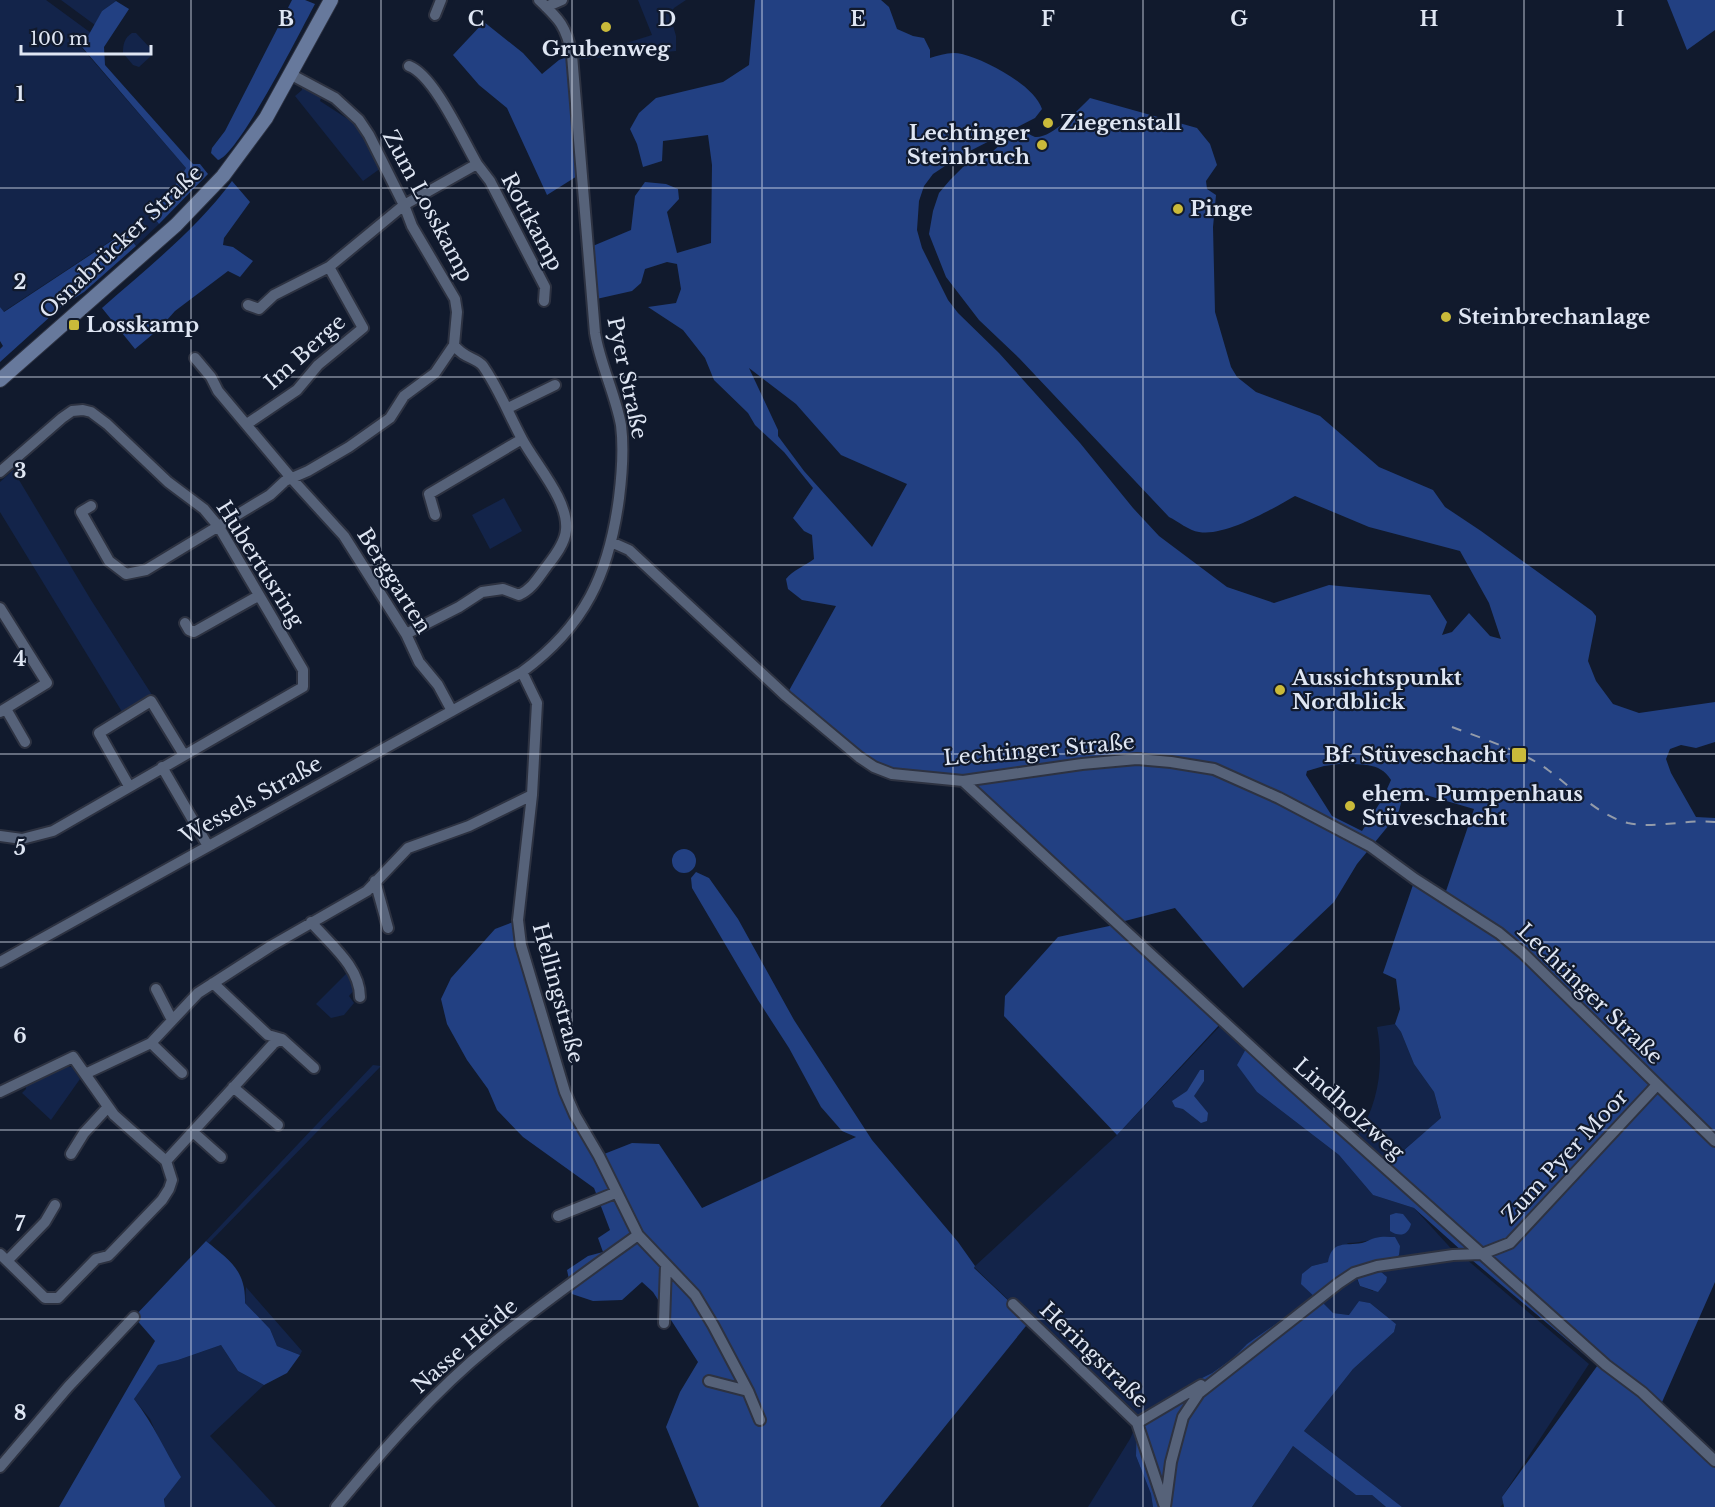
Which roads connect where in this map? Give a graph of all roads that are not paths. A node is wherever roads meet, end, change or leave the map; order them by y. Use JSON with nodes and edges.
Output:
{"nodes":[{"id":1,"x":331,"y":0,"type":"edge"},
{"id":2,"x":441,"y":0,"type":"edge"},
{"id":3,"x":562,"y":0,"type":"edge"},
{"id":4,"x":542,"y":3,"type":"edge"},
{"id":5,"x":435,"y":15,"type":"dead end"},
{"id":6,"x":409,"y":66,"type":"dead end"},
{"id":7,"x":290,"y":74,"type":"junction"},
{"id":8,"x":477,"y":164,"type":"junction"},
{"id":9,"x":404,"y":205,"type":"junction"},
{"id":10,"x":329,"y":267,"type":"junction"},
{"id":11,"x":544,"y":301,"type":"dead end"},
{"id":12,"x":248,"y":305,"type":"dead end"},
{"id":13,"x":454,"y":345,"type":"junction"},
{"id":14,"x":195,"y":358,"type":"dead end"},
{"id":15,"x":0,"y":380,"type":"edge"},
{"id":16,"x":555,"y":385,"type":"dead end"},
{"id":17,"x":508,"y":408,"type":"junction"},
{"id":18,"x":248,"y":424,"type":"junction"},
{"id":19,"x":522,"y":439,"type":"junction"},
{"id":20,"x":0,"y":472,"type":"edge"},
{"id":21,"x":292,"y":479,"type":"junction"},
{"id":22,"x":91,"y":506,"type":"dead end"},
{"id":23,"x":435,"y":515,"type":"dead end"},
{"id":24,"x":219,"y":527,"type":"junction"},
{"id":25,"x":611,"y":542,"type":"junction"},
{"id":26,"x":258,"y":596,"type":"junction"},
{"id":27,"x":0,"y":608,"type":"edge"},
{"id":28,"x":185,"y":624,"type":"dead end"},
{"id":29,"x":406,"y":634,"type":"junction"},
{"id":30,"x":522,"y":672,"type":"junction"},
{"id":31,"x":3,"y":710,"type":"edge"},
{"id":32,"x":452,"y":711,"type":"junction"},
{"id":33,"x":25,"y":742,"type":"dead end"},
{"id":34,"x":183,"y":755,"type":"junction"},
{"id":35,"x":162,"y":767,"type":"junction"},
{"id":36,"x":963,"y":781,"type":"junction"},
{"id":37,"x":129,"y":786,"type":"junction"},
{"id":38,"x":532,"y":795,"type":"junction"},
{"id":39,"x":0,"y":836,"type":"edge"},
{"id":40,"x":208,"y":846,"type":"junction"},
{"id":41,"x":375,"y":881,"type":"junction"},
{"id":42,"x":311,"y":922,"type":"junction"},
{"id":43,"x":388,"y":928,"type":"dead end"},
{"id":44,"x":0,"y":962,"type":"edge"},
{"id":45,"x":213,"y":983,"type":"junction"},
{"id":46,"x":156,"y":989,"type":"dead end"},
{"id":47,"x":360,"y":997,"type":"dead end"},
{"id":48,"x":172,"y":1020,"type":"junction"},
{"id":49,"x":282,"y":1039,"type":"junction"},
{"id":50,"x":151,"y":1043,"type":"junction"},
{"id":51,"x":314,"y":1068,"type":"dead end"},
{"id":52,"x":84,"y":1072,"type":"junction"},
{"id":53,"x":182,"y":1073,"type":"dead end"},
{"id":54,"x":1657,"y":1085,"type":"junction"},
{"id":55,"x":233,"y":1087,"type":"junction"},
{"id":56,"x":0,"y":1092,"type":"edge"},
{"id":57,"x":108,"y":1107,"type":"junction"},
{"id":58,"x":278,"y":1125,"type":"dead end"},
{"id":59,"x":193,"y":1132,"type":"junction"},
{"id":60,"x":1715,"y":1141,"type":"edge"},
{"id":61,"x":71,"y":1154,"type":"dead end"},
{"id":62,"x":221,"y":1157,"type":"dead end"},
{"id":63,"x":166,"y":1161,"type":"junction"},
{"id":64,"x":615,"y":1193,"type":"junction"},
{"id":65,"x":55,"y":1205,"type":"dead end"},
{"id":66,"x":558,"y":1216,"type":"dead end"},
{"id":67,"x":638,"y":1235,"type":"junction"},
{"id":68,"x":1482,"y":1254,"type":"junction"},
{"id":69,"x":4,"y":1258,"type":"edge"},
{"id":70,"x":666,"y":1264,"type":"junction"},
{"id":71,"x":1013,"y":1304,"type":"dead end"},
{"id":72,"x":134,"y":1317,"type":"dead end"},
{"id":73,"x":664,"y":1323,"type":"dead end"},
{"id":74,"x":709,"y":1381,"type":"dead end"},
{"id":75,"x":1213,"y":1381,"type":"junction"},
{"id":76,"x":748,"y":1390,"type":"junction"},
{"id":77,"x":760,"y":1420,"type":"dead end"},
{"id":78,"x":1137,"y":1423,"type":"junction"},
{"id":79,"x":1715,"y":1461,"type":"edge"},
{"id":80,"x":0,"y":1467,"type":"edge"},
{"id":81,"x":336,"y":1507,"type":"edge"},
{"id":82,"x":1165,"y":1507,"type":"edge"}],
"edges":[{"from":1,"to":7,"type":"street","name":"Osnabrücker Straße"},
{"from":2,"to":5,"type":"street"},
{"from":3,"to":4,"type":"street"},
{"from":4,"to":25,"type":"street","name":"Pyer Straße"},
{"from":6,"to":8,"type":"street","name":"Rottkamp"},
{"from":7,"to":9,"type":"street","name":"Zum Losskamp"},
{"from":7,"to":15,"type":"street","name":"Osnabrücker Straße"},
{"from":8,"to":9,"type":"street","name":"Rottkamp"},
{"from":8,"to":11,"type":"street","name":"Rottkamp"},
{"from":9,"to":10,"type":"street","name":"Rottkamp"},
{"from":9,"to":13,"type":"street","name":"Zum Losskamp"},
{"from":10,"to":12,"type":"street","name":"Rottkamp"},
{"from":10,"to":18,"type":"street","name":"Im Berge"},
{"from":13,"to":17,"type":"street"},
{"from":13,"to":21,"type":"street","name":"Zum Losskamp"},
{"from":14,"to":18,"type":"street","name":"Berggarten"},
{"from":16,"to":17,"type":"street"},
{"from":17,"to":19,"type":"street"},
{"from":18,"to":21,"type":"street","name":"Berggarten"},
{"from":19,"to":23,"type":"street"},
{"from":19,"to":29,"type":"street"},
{"from":20,"to":24,"type":"street","name":"Hubertusring"},
{"from":21,"to":24,"type":"street","name":"Zum Losskamp"},
{"from":21,"to":29,"type":"street","name":"Berggarten"},
{"from":22,"to":24,"type":"street","name":"Zum Losskamp"},
{"from":24,"to":26,"type":"street","name":"Hubertusring"},
{"from":25,"to":30,"type":"street","name":"Pyer Straße"},
{"from":25,"to":36,"type":"street","name":"Lechtinger Straße"},
{"from":26,"to":28,"type":"street"},
{"from":26,"to":34,"type":"street","name":"Hubertusring"},
{"from":27,"to":31,"type":"street"},
{"from":29,"to":32,"type":"street","name":"Berggarten"},
{"from":30,"to":32,"type":"street","name":"Wessels Straße"},
{"from":30,"to":38,"type":"street","name":"Hellingstraße"},
{"from":31,"to":33,"type":"street"},
{"from":32,"to":40,"type":"street","name":"Wessels Straße"},
{"from":34,"to":35,"type":"street","name":"Hubertusring"},
{"from":34,"to":37,"type":"street"},
{"from":35,"to":37,"type":"street","name":"Hubertusring"},
{"from":35,"to":40,"type":"street"},
{"from":36,"to":54,"type":"street","name":"Lechtinger Straße"},
{"from":36,"to":68,"type":"street","name":"Lindholzweg"},
{"from":37,"to":39,"type":"street","name":"Hubertusring"},
{"from":38,"to":41,"type":"street"},
{"from":38,"to":64,"type":"street","name":"Hellingstraße"},
{"from":40,"to":44,"type":"street","name":"Wessels Straße"},
{"from":41,"to":42,"type":"street"},
{"from":41,"to":43,"type":"street"},
{"from":42,"to":45,"type":"street"},
{"from":42,"to":47,"type":"street"},
{"from":45,"to":48,"type":"street"},
{"from":45,"to":49,"type":"street"},
{"from":46,"to":48,"type":"street"},
{"from":48,"to":50,"type":"street"},
{"from":49,"to":51,"type":"street"},
{"from":49,"to":55,"type":"street"},
{"from":50,"to":52,"type":"street"},
{"from":50,"to":53,"type":"street"},
{"from":52,"to":56,"type":"street"},
{"from":52,"to":57,"type":"street"},
{"from":54,"to":60,"type":"street","name":"Lechtinger Straße"},
{"from":54,"to":68,"type":"street","name":"Zum Pyer Moor"},
{"from":55,"to":58,"type":"street"},
{"from":55,"to":59,"type":"street"},
{"from":57,"to":61,"type":"street"},
{"from":57,"to":63,"type":"street"},
{"from":59,"to":62,"type":"street"},
{"from":59,"to":63,"type":"street"},
{"from":63,"to":69,"type":"street"},
{"from":64,"to":66,"type":"street"},
{"from":64,"to":67,"type":"street","name":"Hellingstraße"},
{"from":65,"to":69,"type":"street"},
{"from":67,"to":70,"type":"street","name":"Hellingstraße"},
{"from":67,"to":81,"type":"street","name":"Nasse Heide"},
{"from":68,"to":75,"type":"street","name":"Zum Pyer Moor"},
{"from":68,"to":79,"type":"street","name":"Lindholzweg"},
{"from":70,"to":73,"type":"street"},
{"from":70,"to":76,"type":"street","name":"Hellingstraße"},
{"from":71,"to":78,"type":"street","name":"Heringstraße"},
{"from":72,"to":80,"type":"street"},
{"from":74,"to":76,"type":"street"},
{"from":75,"to":78,"type":"street","name":"Zum Pyer Moor"},
{"from":75,"to":82,"type":"street","name":"Zum Pyer Moor"},
{"from":76,"to":77,"type":"street","name":"Hellingstraße"},
{"from":78,"to":82,"type":"street","name":"Heringstraße"}]}
